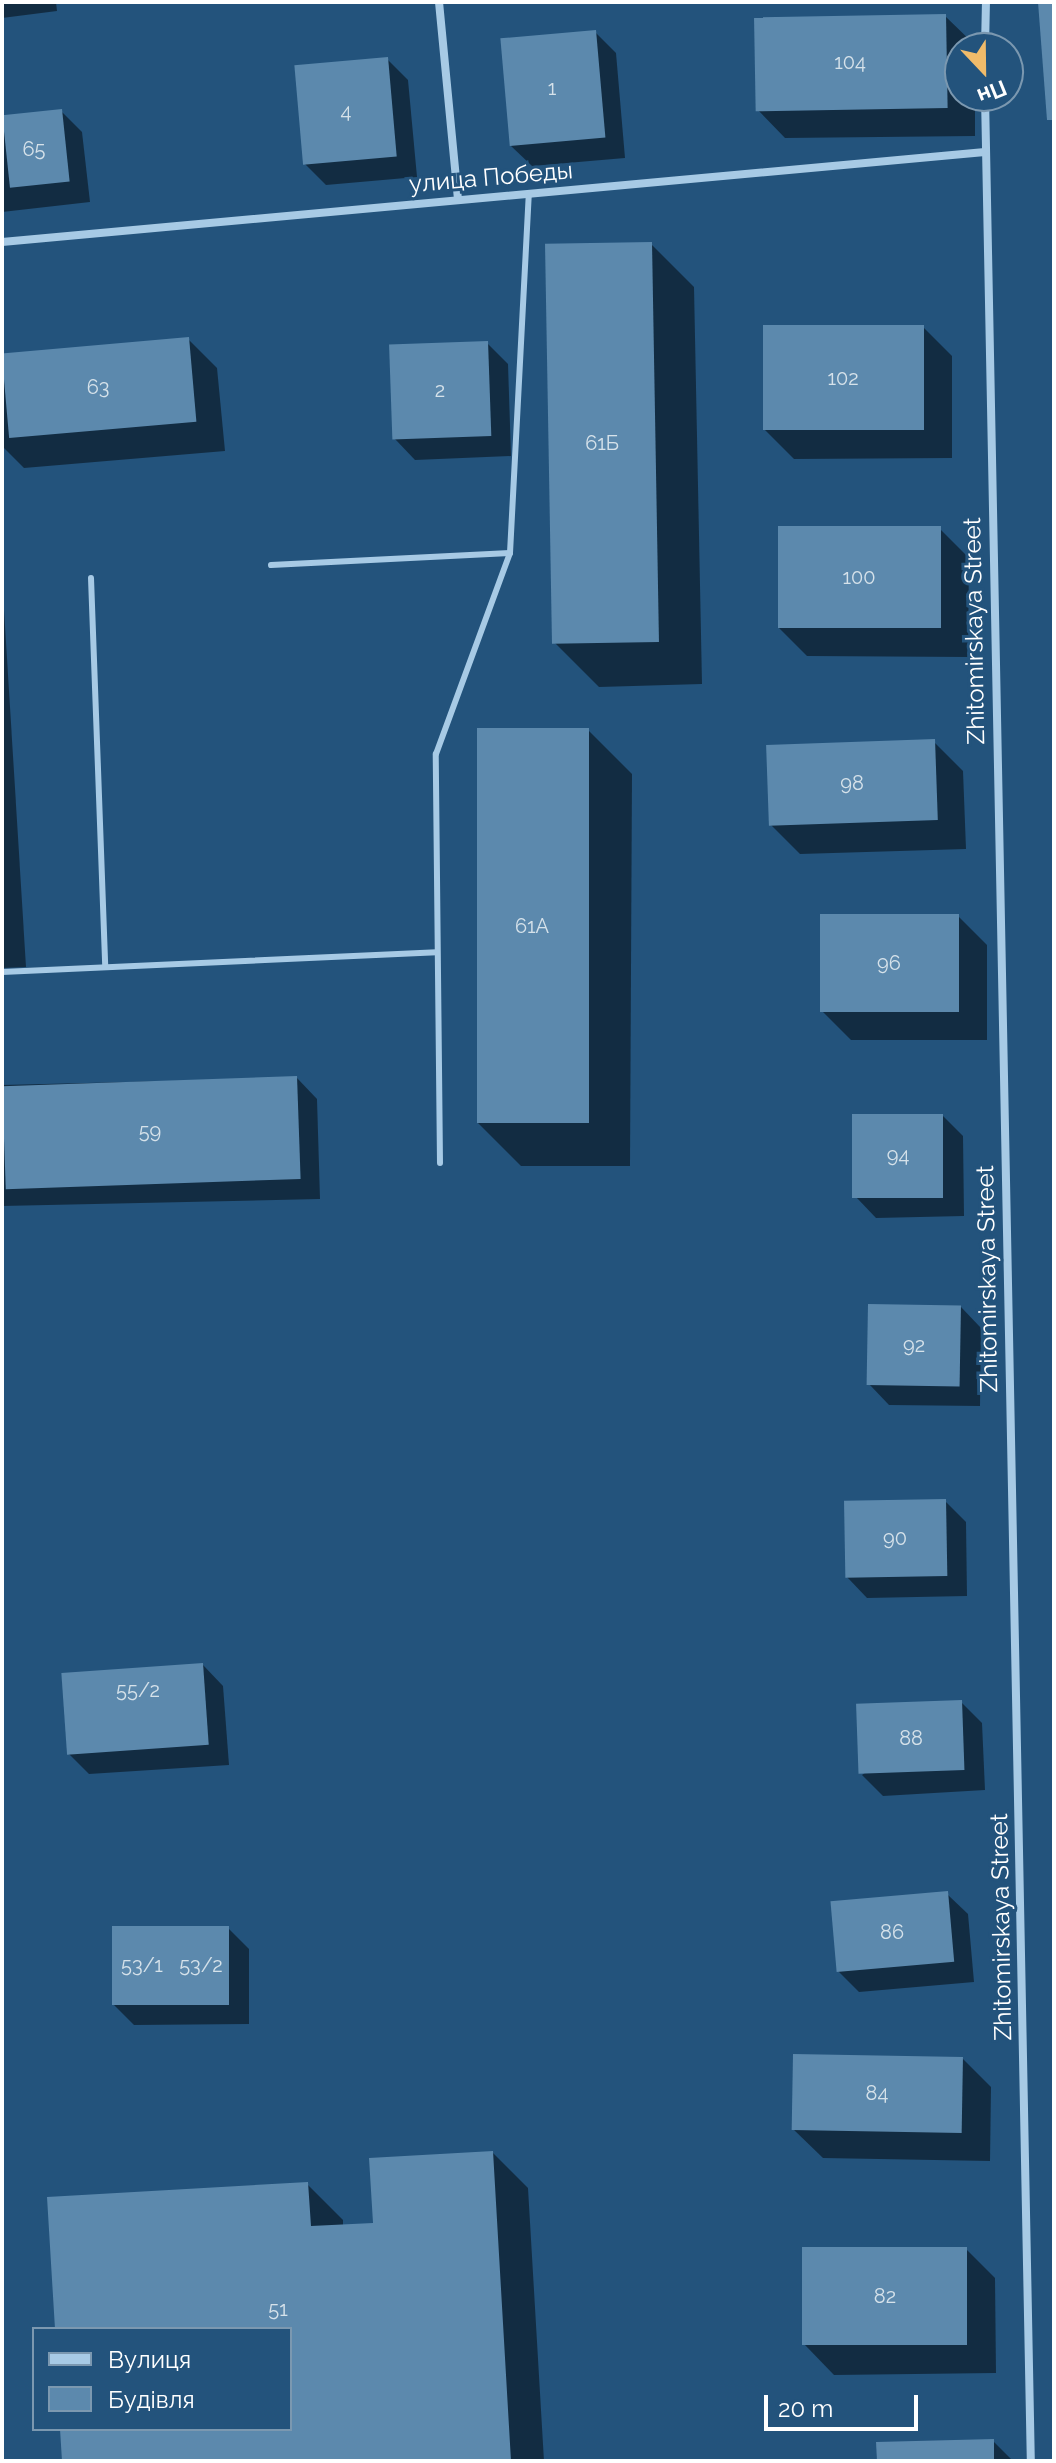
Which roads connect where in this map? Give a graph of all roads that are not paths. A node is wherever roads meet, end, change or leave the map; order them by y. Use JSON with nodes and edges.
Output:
{"nodes":[{"id":1,"x":439,"y":2,"type":"edge"},
{"id":2,"x":986,"y":2,"type":"edge"},
{"id":3,"x":985,"y":32,"type":"edge"},
{"id":4,"x":985,"y":112,"type":"edge"},
{"id":5,"x":985,"y":152,"type":"junction"},
{"id":6,"x":529,"y":194,"type":"junction"},
{"id":7,"x":458,"y":200,"type":"junction"},
{"id":8,"x":2,"y":242,"type":"edge"},
{"id":9,"x":510,"y":553,"type":"junction"},
{"id":10,"x":271,"y":565,"type":"dead end"},
{"id":11,"x":91,"y":578,"type":"dead end"},
{"id":12,"x":437,"y":952,"type":"junction"},
{"id":13,"x":105,"y":967,"type":"junction"},
{"id":14,"x":2,"y":972,"type":"edge"},
{"id":15,"x":440,"y":1163,"type":"dead end"},
{"id":16,"x":1031,"y":2461,"type":"edge"}],
"edges":[{"from":1,"to":7,"type":"street"},
{"from":2,"to":3,"type":"street"},
{"from":4,"to":5,"type":"street","name":"Zhitomirskaya Street"},
{"from":5,"to":6,"type":"street","name":"улица Победы"},
{"from":5,"to":16,"type":"street","name":"Zhitomirskaya Street"},
{"from":6,"to":7,"type":"street","name":"улица Победы"},
{"from":6,"to":9,"type":"lane"},
{"from":7,"to":8,"type":"street","name":"улица Победы"},
{"from":9,"to":10,"type":"lane"},
{"from":9,"to":12,"type":"lane"},
{"from":11,"to":13,"type":"lane"},
{"from":12,"to":13,"type":"lane"},
{"from":12,"to":15,"type":"lane"},
{"from":13,"to":14,"type":"lane"}]}
